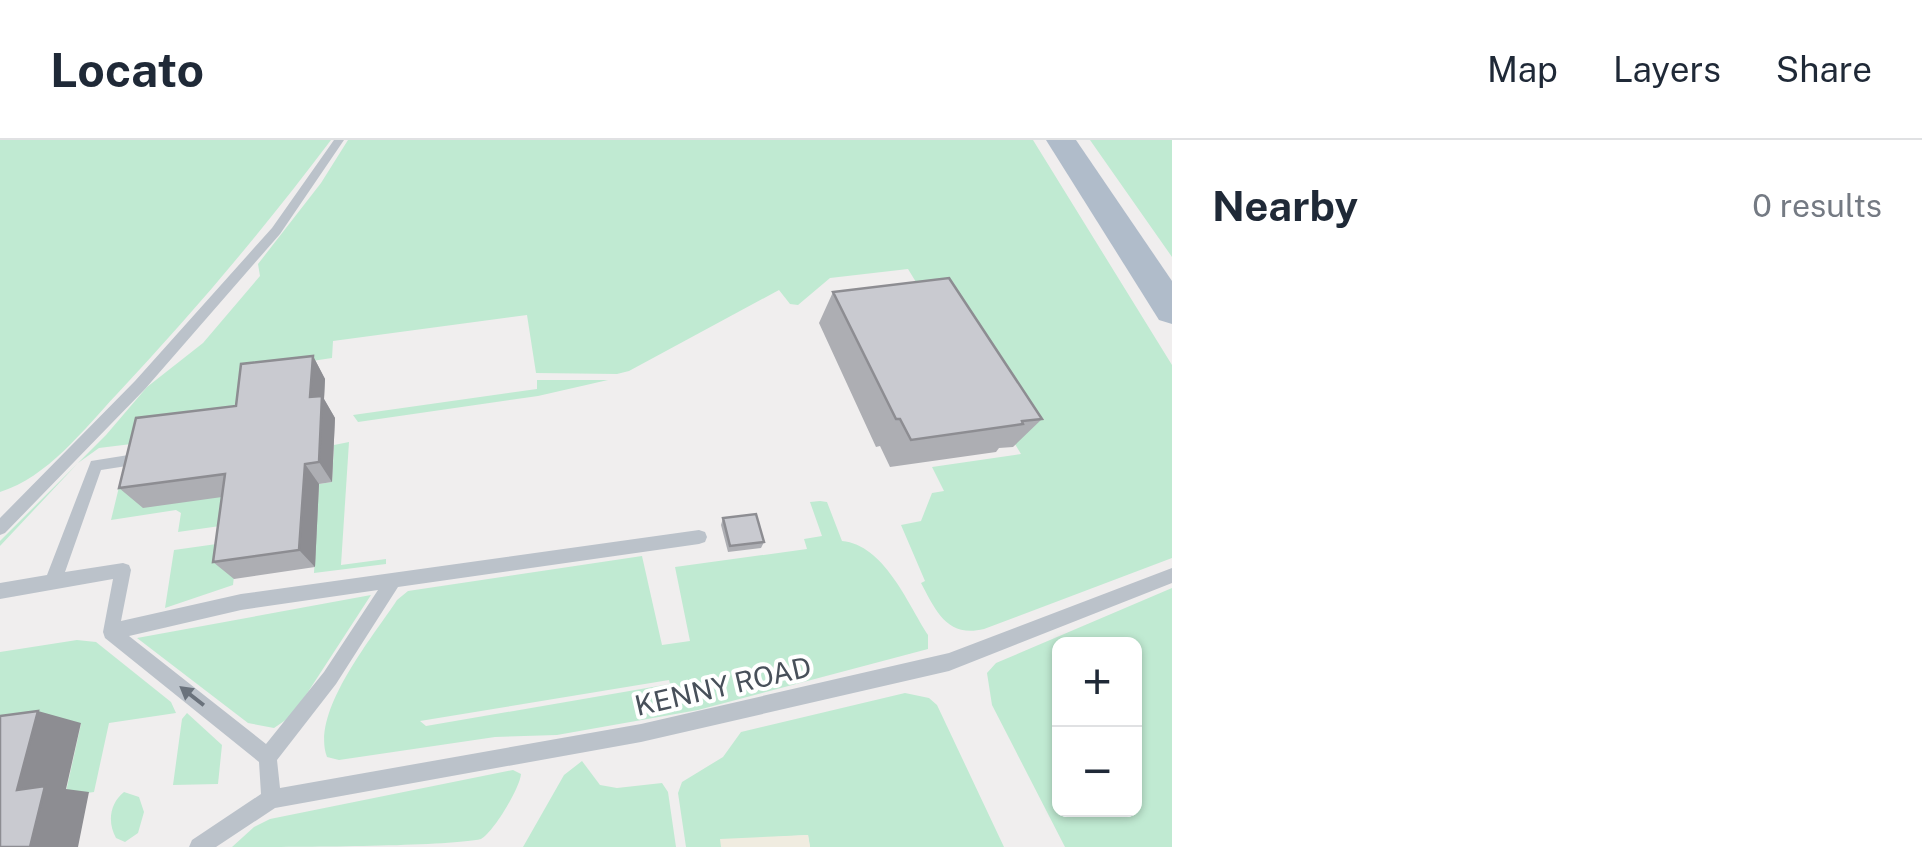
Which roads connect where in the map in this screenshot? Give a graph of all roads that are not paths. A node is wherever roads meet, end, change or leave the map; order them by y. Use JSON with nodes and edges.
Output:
{"nodes":[{"id":1,"x":338,"y":140,"type":"edge"},
{"id":2,"x":1061,"y":140,"type":"edge"},
{"id":3,"x":1172,"y":310,"type":"edge"},
{"id":4,"x":141,"y":458,"type":"edge"},
{"id":5,"x":0,"y":527,"type":"edge"},
{"id":6,"x":699,"y":537,"type":"dead end"},
{"id":7,"x":1172,"y":575,"type":"edge"},
{"id":8,"x":393,"y":581,"type":"junction"},
{"id":9,"x":53,"y":582,"type":"junction"},
{"id":10,"x":0,"y":590,"type":"edge"},
{"id":11,"x":110,"y":632,"type":"junction"},
{"id":12,"x":268,"y":757,"type":"junction"},
{"id":13,"x":271,"y":799,"type":"junction"},
{"id":14,"x":199,"y":847,"type":"edge"}],
"edges":[{"from":1,"to":5,"type":"lane"},
{"from":2,"to":3,"type":"main road"},
{"from":4,"to":9,"type":"lane"},
{"from":6,"to":8,"type":"lane"},
{"from":7,"to":13,"type":"lane","name":"KENNY ROAD"},
{"from":8,"to":11,"type":"lane"},
{"from":8,"to":12,"type":"lane"},
{"from":9,"to":10,"type":"lane"},
{"from":9,"to":11,"type":"lane"},
{"from":12,"to":11,"type":"lane","one_way":true},
{"from":12,"to":13,"type":"lane"},
{"from":13,"to":14,"type":"lane"}]}
